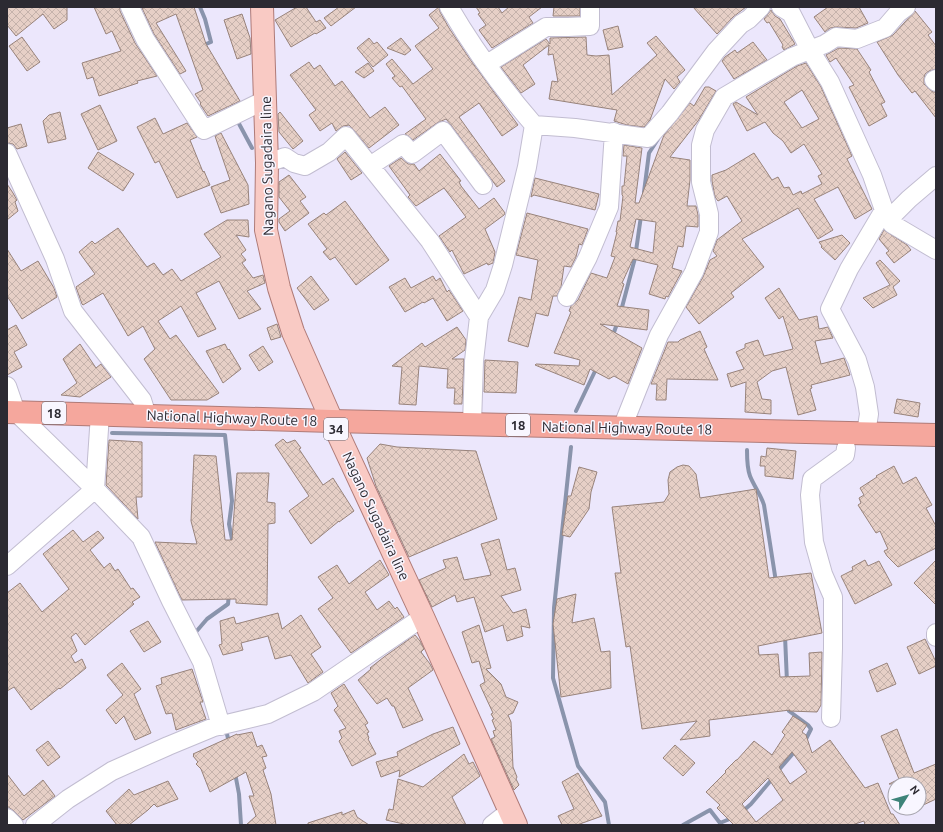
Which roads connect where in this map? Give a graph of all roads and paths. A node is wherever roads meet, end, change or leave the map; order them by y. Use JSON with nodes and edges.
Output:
{"nodes":[{"id":1,"x":130,"y":7,"type":"edge"},
{"id":2,"x":262,"y":7,"type":"edge"},
{"id":3,"x":449,"y":7,"type":"edge"},
{"id":4,"x":590,"y":7,"type":"edge"},
{"id":5,"x":781,"y":7,"type":"edge"},
{"id":6,"x":906,"y":7,"type":"edge"},
{"id":7,"x":751,"y":17,"type":"edge"},
{"id":8,"x":810,"y":50,"type":"junction"},
{"id":9,"x":487,"y":64,"type":"junction"},
{"id":10,"x":936,"y":79,"type":"edge"},
{"id":11,"x":936,"y":82,"type":"edge"},
{"id":12,"x":265,"y":100,"type":"junction"},
{"id":13,"x":534,"y":125,"type":"junction"},
{"id":14,"x":614,"y":132,"type":"junction"},
{"id":15,"x":7,"y":153,"type":"edge"},
{"id":16,"x":267,"y":163,"type":"junction"},
{"id":17,"x":370,"y":166,"type":"junction"},
{"id":18,"x":936,"y":176,"type":"edge"},
{"id":19,"x":483,"y":184,"type":"dead end"},
{"id":20,"x":886,"y":214,"type":"junction"},
{"id":21,"x":936,"y":250,"type":"edge"},
{"id":22,"x":567,"y":297,"type":"dead end"},
{"id":23,"x":479,"y":317,"type":"junction"},
{"id":24,"x":7,"y":386,"type":"edge"},
{"id":25,"x":12,"y":412,"type":"edge"},
{"id":26,"x":100,"y":414,"type":"junction"},
{"id":27,"x":147,"y":416,"type":"junction"},
{"id":28,"x":332,"y":421,"type":"junction"},
{"id":29,"x":472,"y":424,"type":"junction"},
{"id":30,"x":622,"y":428,"type":"junction"},
{"id":31,"x":866,"y":433,"type":"junction"},
{"id":32,"x":936,"y":435,"type":"edge"},
{"id":33,"x":846,"y":448,"type":"dead end"},
{"id":34,"x":95,"y":489,"type":"junction"},
{"id":35,"x":7,"y":566,"type":"edge"},
{"id":36,"x":423,"y":616,"type":"junction"},
{"id":37,"x":936,"y":633,"type":"edge"},
{"id":38,"x":936,"y":637,"type":"edge"},
{"id":39,"x":831,"y":718,"type":"dead end"},
{"id":40,"x":221,"y":726,"type":"junction"},
{"id":41,"x":7,"y":818,"type":"edge"},
{"id":42,"x":513,"y":818,"type":"edge"},
{"id":43,"x":14,"y":825,"type":"edge"},
{"id":44,"x":35,"y":825,"type":"edge"},
{"id":45,"x":492,"y":825,"type":"edge"}],
"edges":[{"from":1,"to":12,"type":"street"},
{"from":2,"to":12,"type":"main road","name":"Nagano Sugadaira line","number":"34"},
{"from":3,"to":9,"type":"street"},
{"from":4,"to":9,"type":"street"},
{"from":5,"to":8,"type":"street"},
{"from":6,"to":8,"type":"street"},
{"from":7,"to":14,"type":"street"},
{"from":8,"to":20,"type":"street"},
{"from":8,"to":30,"type":"street"},
{"from":9,"to":13,"type":"street"},
{"from":10,"to":11,"type":"street"},
{"from":12,"to":16,"type":"main road","name":"Nagano Sugadaira line","number":"34"},
{"from":13,"to":14,"type":"street"},
{"from":13,"to":23,"type":"street"},
{"from":14,"to":22,"type":"street"},
{"from":15,"to":27,"type":"street"},
{"from":16,"to":17,"type":"street"},
{"from":16,"to":28,"type":"main road","name":"Nagano Sugadaira line","number":"34"},
{"from":17,"to":19,"type":"street"},
{"from":17,"to":23,"type":"street"},
{"from":18,"to":20,"type":"street"},
{"from":20,"to":21,"type":"street"},
{"from":20,"to":31,"type":"street"},
{"from":23,"to":29,"type":"street"},
{"from":24,"to":25,"type":"street"},
{"from":25,"to":26,"type":"highway","name":"National Highway Route 18","number":"18"},
{"from":25,"to":34,"type":"street"},
{"from":26,"to":27,"type":"highway","name":"National Highway Route 18","number":"18"},
{"from":26,"to":34,"type":"street"},
{"from":27,"to":28,"type":"highway","name":"National Highway Route 18","number":"18"},
{"from":28,"to":29,"type":"highway","name":"National Highway Route 18","number":"18"},
{"from":28,"to":36,"type":"main road","name":"Nagano Sugadaira line","number":"34"},
{"from":29,"to":30,"type":"highway","name":"National Highway Route 18","number":"18"},
{"from":30,"to":31,"type":"highway","name":"National Highway Route 18","number":"18"},
{"from":31,"to":32,"type":"highway","name":"National Highway Route 18","number":"18"},
{"from":33,"to":39,"type":"street"},
{"from":34,"to":35,"type":"street"},
{"from":34,"to":40,"type":"street"},
{"from":36,"to":40,"type":"street"},
{"from":36,"to":42,"type":"main road","name":"Nagano Sugadaira line","number":"34"},
{"from":37,"to":38,"type":"street"},
{"from":40,"to":44,"type":"street"},
{"from":41,"to":43,"type":"street"},
{"from":42,"to":45,"type":"street"}]}
